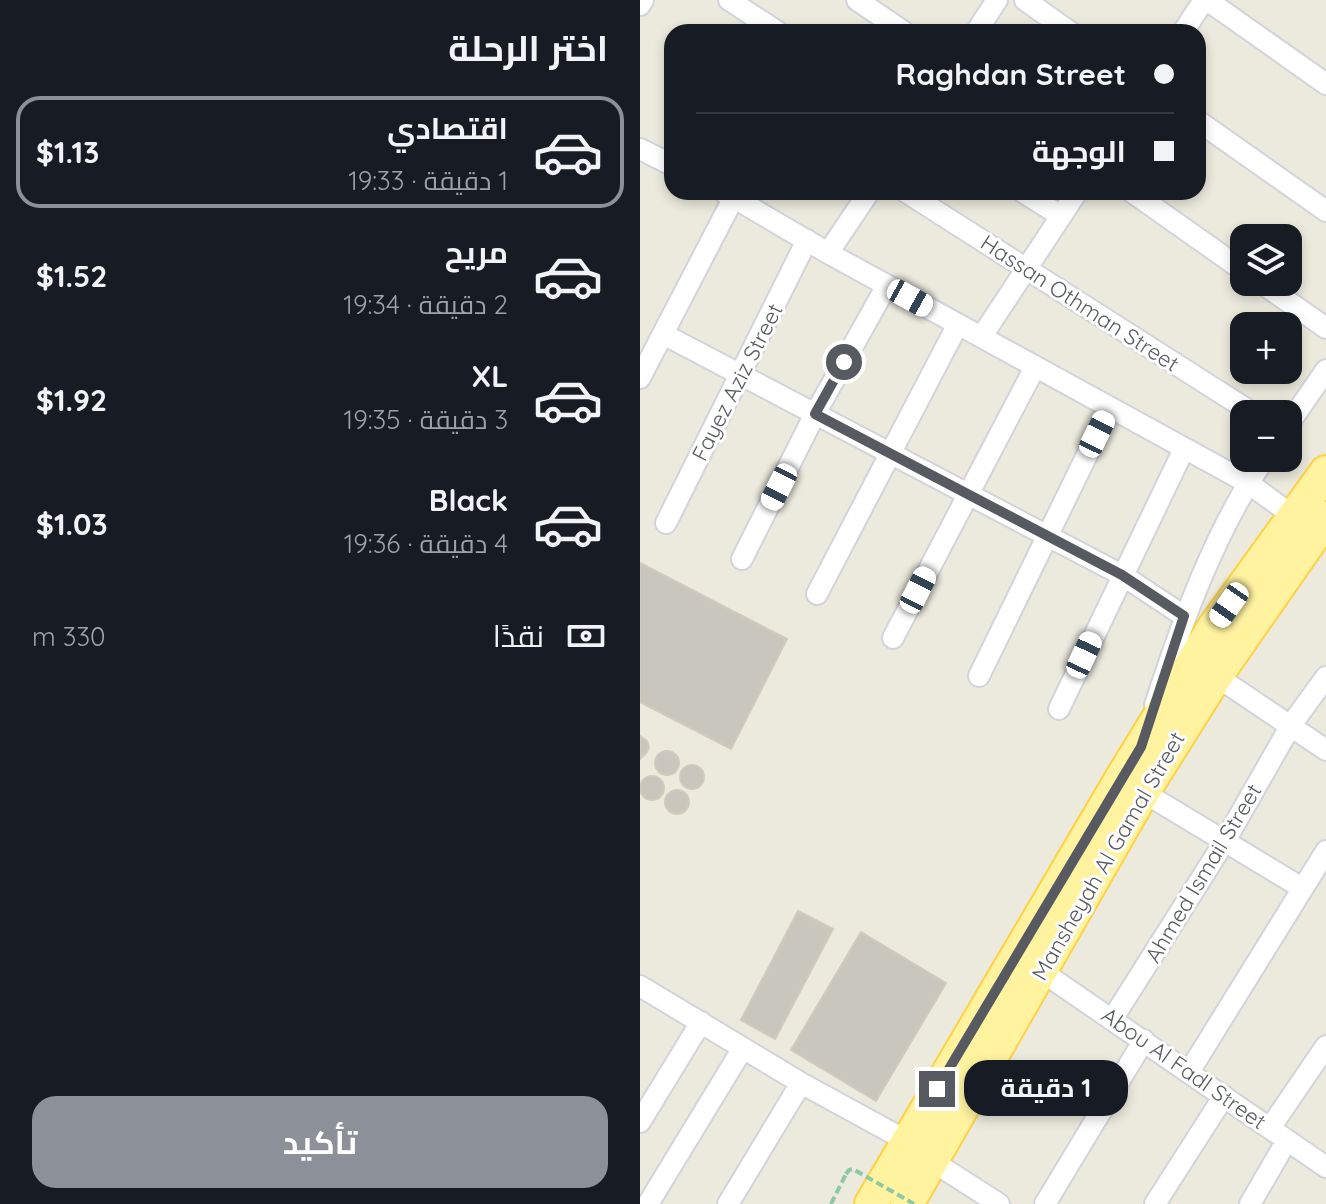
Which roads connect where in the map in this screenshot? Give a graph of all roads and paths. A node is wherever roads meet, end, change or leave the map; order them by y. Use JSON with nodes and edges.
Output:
{"nodes":[{"id":1,"x":729,"y":0,"type":"edge"},
{"id":2,"x":857,"y":0,"type":"edge"},
{"id":3,"x":997,"y":0,"type":"edge"},
{"id":4,"x":1025,"y":0,"type":"edge"},
{"id":5,"x":1205,"y":0,"type":"edge"},
{"id":6,"x":766,"y":24,"type":"edge"},
{"id":7,"x":892,"y":24,"type":"edge"},
{"id":8,"x":981,"y":24,"type":"edge"},
{"id":9,"x":1059,"y":24,"type":"edge"},
{"id":10,"x":1188,"y":24,"type":"edge"},
{"id":11,"x":1326,"y":84,"type":"edge"},
{"id":12,"x":1206,"y":127,"type":"edge"},
{"id":13,"x":640,"y":149,"type":"edge"},
{"id":14,"x":664,"y":161,"type":"edge"},
{"id":15,"x":727,"y":200,"type":"edge"},
{"id":16,"x":738,"y":200,"type":"edge"},
{"id":17,"x":864,"y":200,"type":"edge"},
{"id":18,"x":918,"y":200,"type":"edge"},
{"id":19,"x":1036,"y":200,"type":"edge"},
{"id":20,"x":1072,"y":200,"type":"edge"},
{"id":21,"x":1143,"y":200,"type":"edge"},
{"id":22,"x":1326,"y":211,"type":"edge"},
{"id":23,"x":1061,"y":216,"type":"junction"},
{"id":24,"x":807,"y":240,"type":"junction"},
{"id":25,"x":828,"y":253,"type":"junction"},
{"id":26,"x":1230,"y":261,"type":"edge"},
{"id":27,"x":1026,"y":269,"type":"junction"},
{"id":28,"x":887,"y":285,"type":"junction"},
{"id":29,"x":1280,"y":296,"type":"edge"},
{"id":30,"x":958,"y":324,"type":"junction"},
{"id":31,"x":1326,"y":328,"type":"edge"},
{"id":32,"x":663,"y":334,"type":"junction"},
{"id":33,"x":982,"y":336,"type":"junction"},
{"id":34,"x":1035,"y":367,"type":"junction"},
{"id":35,"x":1326,"y":370,"type":"edge"},
{"id":36,"x":741,"y":375,"type":"junction"},
{"id":37,"x":640,"y":378,"type":"edge"},
{"id":38,"x":1232,"y":400,"type":"edge"},
{"id":39,"x":1302,"y":405,"type":"edge"},
{"id":40,"x":1110,"y":408,"type":"junction"},
{"id":41,"x":815,"y":414,"type":"junction"},
{"id":42,"x":1184,"y":449,"type":"junction"},
{"id":43,"x":890,"y":453,"type":"junction"},
{"id":44,"x":1255,"y":472,"type":"edge"},
{"id":45,"x":1326,"y":472,"type":"edge"},
{"id":46,"x":1248,"y":483,"type":"junction"},
{"id":47,"x":967,"y":494,"type":"junction"},
{"id":48,"x":1292,"y":515,"type":"junction"},
{"id":49,"x":1326,"y":518,"type":"edge"},
{"id":50,"x":666,"y":523,"type":"dead end"},
{"id":51,"x":1047,"y":536,"type":"junction"},
{"id":52,"x":742,"y":559,"type":"dead end"},
{"id":53,"x":1122,"y":575,"type":"junction"},
{"id":54,"x":817,"y":594,"type":"dead end"},
{"id":55,"x":1184,"y":616,"type":"junction"},
{"id":56,"x":893,"y":638,"type":"dead end"},
{"id":57,"x":979,"y":676,"type":"dead end"},
{"id":58,"x":1216,"y":676,"type":"junction"},
{"id":59,"x":1326,"y":677,"type":"edge"},
{"id":60,"x":1059,"y":709,"type":"dead end"},
{"id":61,"x":1291,"y":725,"type":"junction"},
{"id":62,"x":1141,"y":747,"type":"junction"},
{"id":63,"x":1326,"y":750,"type":"edge"},
{"id":64,"x":1143,"y":792,"type":"junction"},
{"id":65,"x":1225,"y":841,"type":"junction"},
{"id":66,"x":1326,"y":851,"type":"edge"},
{"id":67,"x":1302,"y":888,"type":"junction"},
{"id":68,"x":1041,"y":971,"type":"junction"},
{"id":69,"x":641,"y":989,"type":"edge"},
{"id":70,"x":1113,"y":1018,"type":"junction"},
{"id":71,"x":701,"y":1022,"type":"junction"},
{"id":72,"x":1144,"y":1040,"type":"junction"},
{"id":73,"x":1326,"y":1046,"type":"edge"},
{"id":74,"x":743,"y":1048,"type":"junction"},
{"id":75,"x":1189,"y":1072,"type":"junction"},
{"id":76,"x":801,"y":1083,"type":"junction"},
{"id":77,"x":1224,"y":1096,"type":"junction"},
{"id":78,"x":640,"y":1122,"type":"edge"},
{"id":79,"x":1270,"y":1128,"type":"junction"},
{"id":80,"x":1287,"y":1140,"type":"junction"},
{"id":81,"x":907,"y":1141,"type":"junction"},
{"id":82,"x":932,"y":1161,"type":"junction"},
{"id":83,"x":1326,"y":1167,"type":"edge"},
{"id":84,"x":648,"y":1204,"type":"edge"},
{"id":85,"x":728,"y":1204,"type":"edge"},
{"id":86,"x":831,"y":1204,"type":"edge"},
{"id":87,"x":871,"y":1204,"type":"edge"},
{"id":88,"x":907,"y":1204,"type":"edge"},
{"id":89,"x":914,"y":1204,"type":"edge"},
{"id":90,"x":999,"y":1204,"type":"edge"},
{"id":91,"x":1045,"y":1204,"type":"edge"},
{"id":92,"x":1155,"y":1204,"type":"edge"},
{"id":93,"x":1250,"y":1204,"type":"edge"}],
"edges":[{"from":1,"to":6,"type":"street"},
{"from":2,"to":7,"type":"street"},
{"from":3,"to":8,"type":"street"},
{"from":4,"to":9,"type":"street"},
{"from":5,"to":10,"type":"street"},
{"from":5,"to":11,"type":"street"},
{"from":12,"to":22,"type":"street"},
{"from":13,"to":14,"type":"street"},
{"from":15,"to":32,"type":"street"},
{"from":16,"to":24,"type":"street"},
{"from":17,"to":25,"type":"street"},
{"from":18,"to":27,"type":"street","name":"Hassan Othman Street"},
{"from":19,"to":23,"type":"street"},
{"from":20,"to":23,"type":"street"},
{"from":21,"to":26,"type":"street"},
{"from":23,"to":27,"type":"street"},
{"from":24,"to":25,"type":"street"},
{"from":24,"to":36,"type":"street","name":"Fayez Aziz Street"},
{"from":25,"to":28,"type":"street"},
{"from":27,"to":33,"type":"street"},
{"from":27,"to":38,"type":"street","name":"Hassan Othman Street"},
{"from":28,"to":30,"type":"street"},
{"from":28,"to":41,"type":"street"},
{"from":29,"to":31,"type":"street"},
{"from":30,"to":33,"type":"street"},
{"from":30,"to":43,"type":"street"},
{"from":32,"to":36,"type":"street"},
{"from":32,"to":37,"type":"street"},
{"from":33,"to":34,"type":"street"},
{"from":34,"to":40,"type":"street"},
{"from":34,"to":47,"type":"street"},
{"from":35,"to":39,"type":"street"},
{"from":36,"to":41,"type":"street"},
{"from":36,"to":50,"type":"street","name":"Fayez Aziz Street"},
{"from":40,"to":42,"type":"street"},
{"from":40,"to":51,"type":"street"},
{"from":41,"to":43,"type":"street"},
{"from":41,"to":52,"type":"street"},
{"from":42,"to":46,"type":"street"},
{"from":42,"to":53,"type":"street"},
{"from":43,"to":47,"type":"street"},
{"from":43,"to":54,"type":"street"},
{"from":44,"to":46,"type":"street"},
{"from":45,"to":48,"type":"main road","name":"Mansheyah Al Gamal Street"},
{"from":46,"to":48,"type":"street"},
{"from":46,"to":55,"type":"street"},
{"from":47,"to":51,"type":"street"},
{"from":47,"to":56,"type":"street"},
{"from":48,"to":62,"type":"main road","name":"Mansheyah Al Gamal Street"},
{"from":49,"to":58,"type":"main road","name":"Mansheyah Al Gamal Street"},
{"from":51,"to":53,"type":"street"},
{"from":51,"to":57,"type":"street"},
{"from":53,"to":55,"type":"street"},
{"from":53,"to":60,"type":"street"},
{"from":55,"to":62,"type":"street"},
{"from":58,"to":61,"type":"street"},
{"from":58,"to":64,"type":"main road","name":"Mansheyah Al Gamal Street"},
{"from":59,"to":61,"type":"street","name":"Ahmed Ismail Street"},
{"from":61,"to":63,"type":"street"},
{"from":61,"to":65,"type":"street","name":"Ahmed Ismail Street"},
{"from":62,"to":81,"type":"main road","name":"Mansheyah Al Gamal Street"},
{"from":64,"to":65,"type":"street"},
{"from":64,"to":68,"type":"main road","name":"Mansheyah Al Gamal Street"},
{"from":65,"to":67,"type":"street"},
{"from":65,"to":70,"type":"street","name":"Ahmed Ismail Street"},
{"from":66,"to":67,"type":"street"},
{"from":67,"to":75,"type":"street"},
{"from":68,"to":70,"type":"street","name":"Abou Al Fadl Street"},
{"from":68,"to":82,"type":"main road","name":"Mansheyah Al Gamal Street"},
{"from":69,"to":71,"type":"street"},
{"from":70,"to":72,"type":"street","name":"Abou Al Fadl Street"},
{"from":71,"to":74,"type":"street"},
{"from":71,"to":78,"type":"street"},
{"from":72,"to":75,"type":"street","name":"Abou Al Fadl Street"},
{"from":72,"to":91,"type":"street"},
{"from":73,"to":79,"type":"street"},
{"from":74,"to":76,"type":"street"},
{"from":74,"to":84,"type":"street"},
{"from":75,"to":77,"type":"street","name":"Abou Al Fadl Street"},
{"from":76,"to":81,"type":"street"},
{"from":76,"to":85,"type":"street"},
{"from":77,"to":79,"type":"street","name":"Abou Al Fadl Street"},
{"from":77,"to":92,"type":"street"},
{"from":79,"to":80,"type":"street","name":"Abou Al Fadl Street"},
{"from":80,"to":83,"type":"street","name":"Abou Al Fadl Street"},
{"from":80,"to":93,"type":"street"},
{"from":81,"to":87,"type":"main road","name":"Mansheyah Al Gamal Street"},
{"from":82,"to":88,"type":"main road","name":"Mansheyah Al Gamal Street"},
{"from":82,"to":90,"type":"street"},
{"from":86,"to":89,"type":"path","bridge":true}]}
